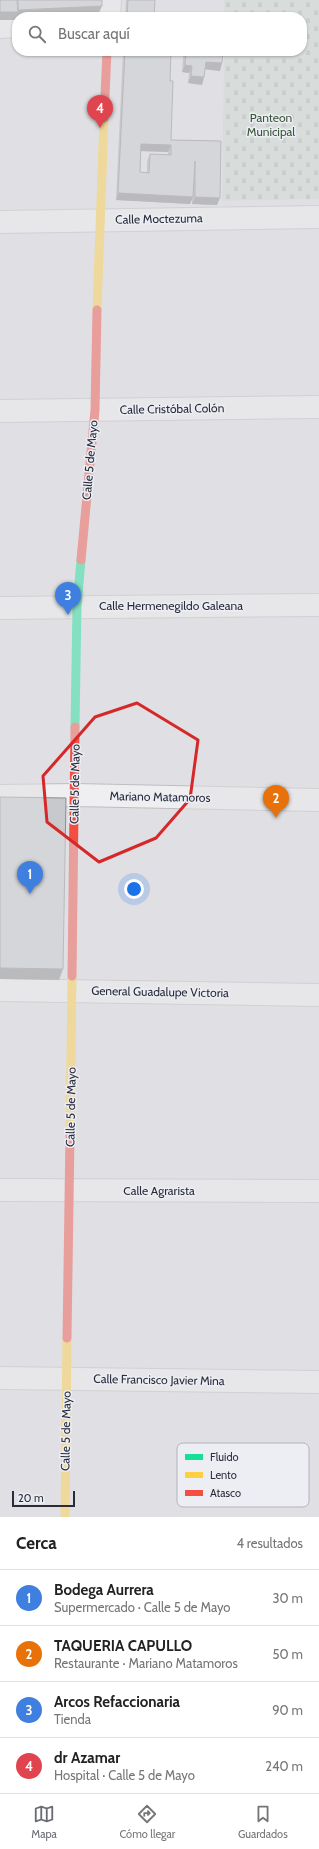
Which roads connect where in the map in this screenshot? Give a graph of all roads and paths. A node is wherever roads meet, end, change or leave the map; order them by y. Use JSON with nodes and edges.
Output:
{"nodes":[{"id":1,"x":110,"y":0,"type":"edge"},
{"id":2,"x":109,"y":12,"type":"edge"},
{"id":3,"x":12,"y":26,"type":"edge"},
{"id":4,"x":0,"y":27,"type":"edge"},
{"id":5,"x":108,"y":56,"type":"edge"},
{"id":6,"x":319,"y":217,"type":"edge"},
{"id":7,"x":99,"y":219,"type":"junction"},
{"id":8,"x":0,"y":222,"type":"edge"},
{"id":9,"x":319,"y":407,"type":"edge"},
{"id":10,"x":95,"y":410,"type":"junction"},
{"id":11,"x":0,"y":412,"type":"edge"},
{"id":12,"x":319,"y":605,"type":"edge"},
{"id":13,"x":78,"y":606,"type":"junction"},
{"id":14,"x":0,"y":608,"type":"edge"},
{"id":15,"x":75,"y":795,"type":"junction"},
{"id":16,"x":0,"y":796,"type":"edge"},
{"id":17,"x":319,"y":800,"type":"edge"},
{"id":18,"x":0,"y":990,"type":"edge"},
{"id":19,"x":72,"y":991,"type":"junction"},
{"id":20,"x":319,"y":995,"type":"edge"},
{"id":21,"x":0,"y":1190,"type":"edge"},
{"id":22,"x":70,"y":1190,"type":"junction"},
{"id":23,"x":319,"y":1191,"type":"edge"},
{"id":24,"x":0,"y":1378,"type":"edge"},
{"id":25,"x":67,"y":1379,"type":"junction"},
{"id":26,"x":319,"y":1382,"type":"edge"},
{"id":27,"x":65,"y":1517,"type":"edge"}],
"edges":[{"from":1,"to":2,"type":"street"},
{"from":3,"to":4,"type":"street"},
{"from":5,"to":7,"type":"street","name":"Calle 5 de Mayo"},
{"from":6,"to":7,"type":"street","name":"Calle Moctezuma"},
{"from":7,"to":8,"type":"street","name":"Calle Moctezuma"},
{"from":7,"to":10,"type":"street","name":"Calle 5 de Mayo"},
{"from":9,"to":10,"type":"street","name":"Calle Cristóbal Colón"},
{"from":10,"to":11,"type":"street","name":"Calle Cristóbal Colón"},
{"from":10,"to":13,"type":"street","name":"Calle 5 de Mayo"},
{"from":12,"to":13,"type":"street","name":"Calle Hermenegildo Galeana"},
{"from":13,"to":14,"type":"street","name":"Calle Hermenegildo Galeana"},
{"from":13,"to":15,"type":"street","name":"Calle 5 de Mayo"},
{"from":15,"to":16,"type":"street","name":"Mariano Matamoros"},
{"from":15,"to":17,"type":"street","name":"Mariano Matamoros"},
{"from":15,"to":19,"type":"street","name":"Calle 5 de Mayo"},
{"from":18,"to":19,"type":"street","name":"General Guadalupe Victoria"},
{"from":19,"to":20,"type":"street","name":"General Guadalupe Victoria"},
{"from":19,"to":22,"type":"street","name":"Calle 5 de Mayo"},
{"from":21,"to":22,"type":"street","name":"Calle Agrarista"},
{"from":22,"to":23,"type":"street","name":"Calle Agrarista"},
{"from":22,"to":25,"type":"street","name":"Calle 5 de Mayo"},
{"from":24,"to":25,"type":"street","name":"Calle Francisco Javier Mina"},
{"from":25,"to":26,"type":"street","name":"Calle Francisco Javier Mina"},
{"from":25,"to":27,"type":"street","name":"Calle 5 de Mayo"}]}
